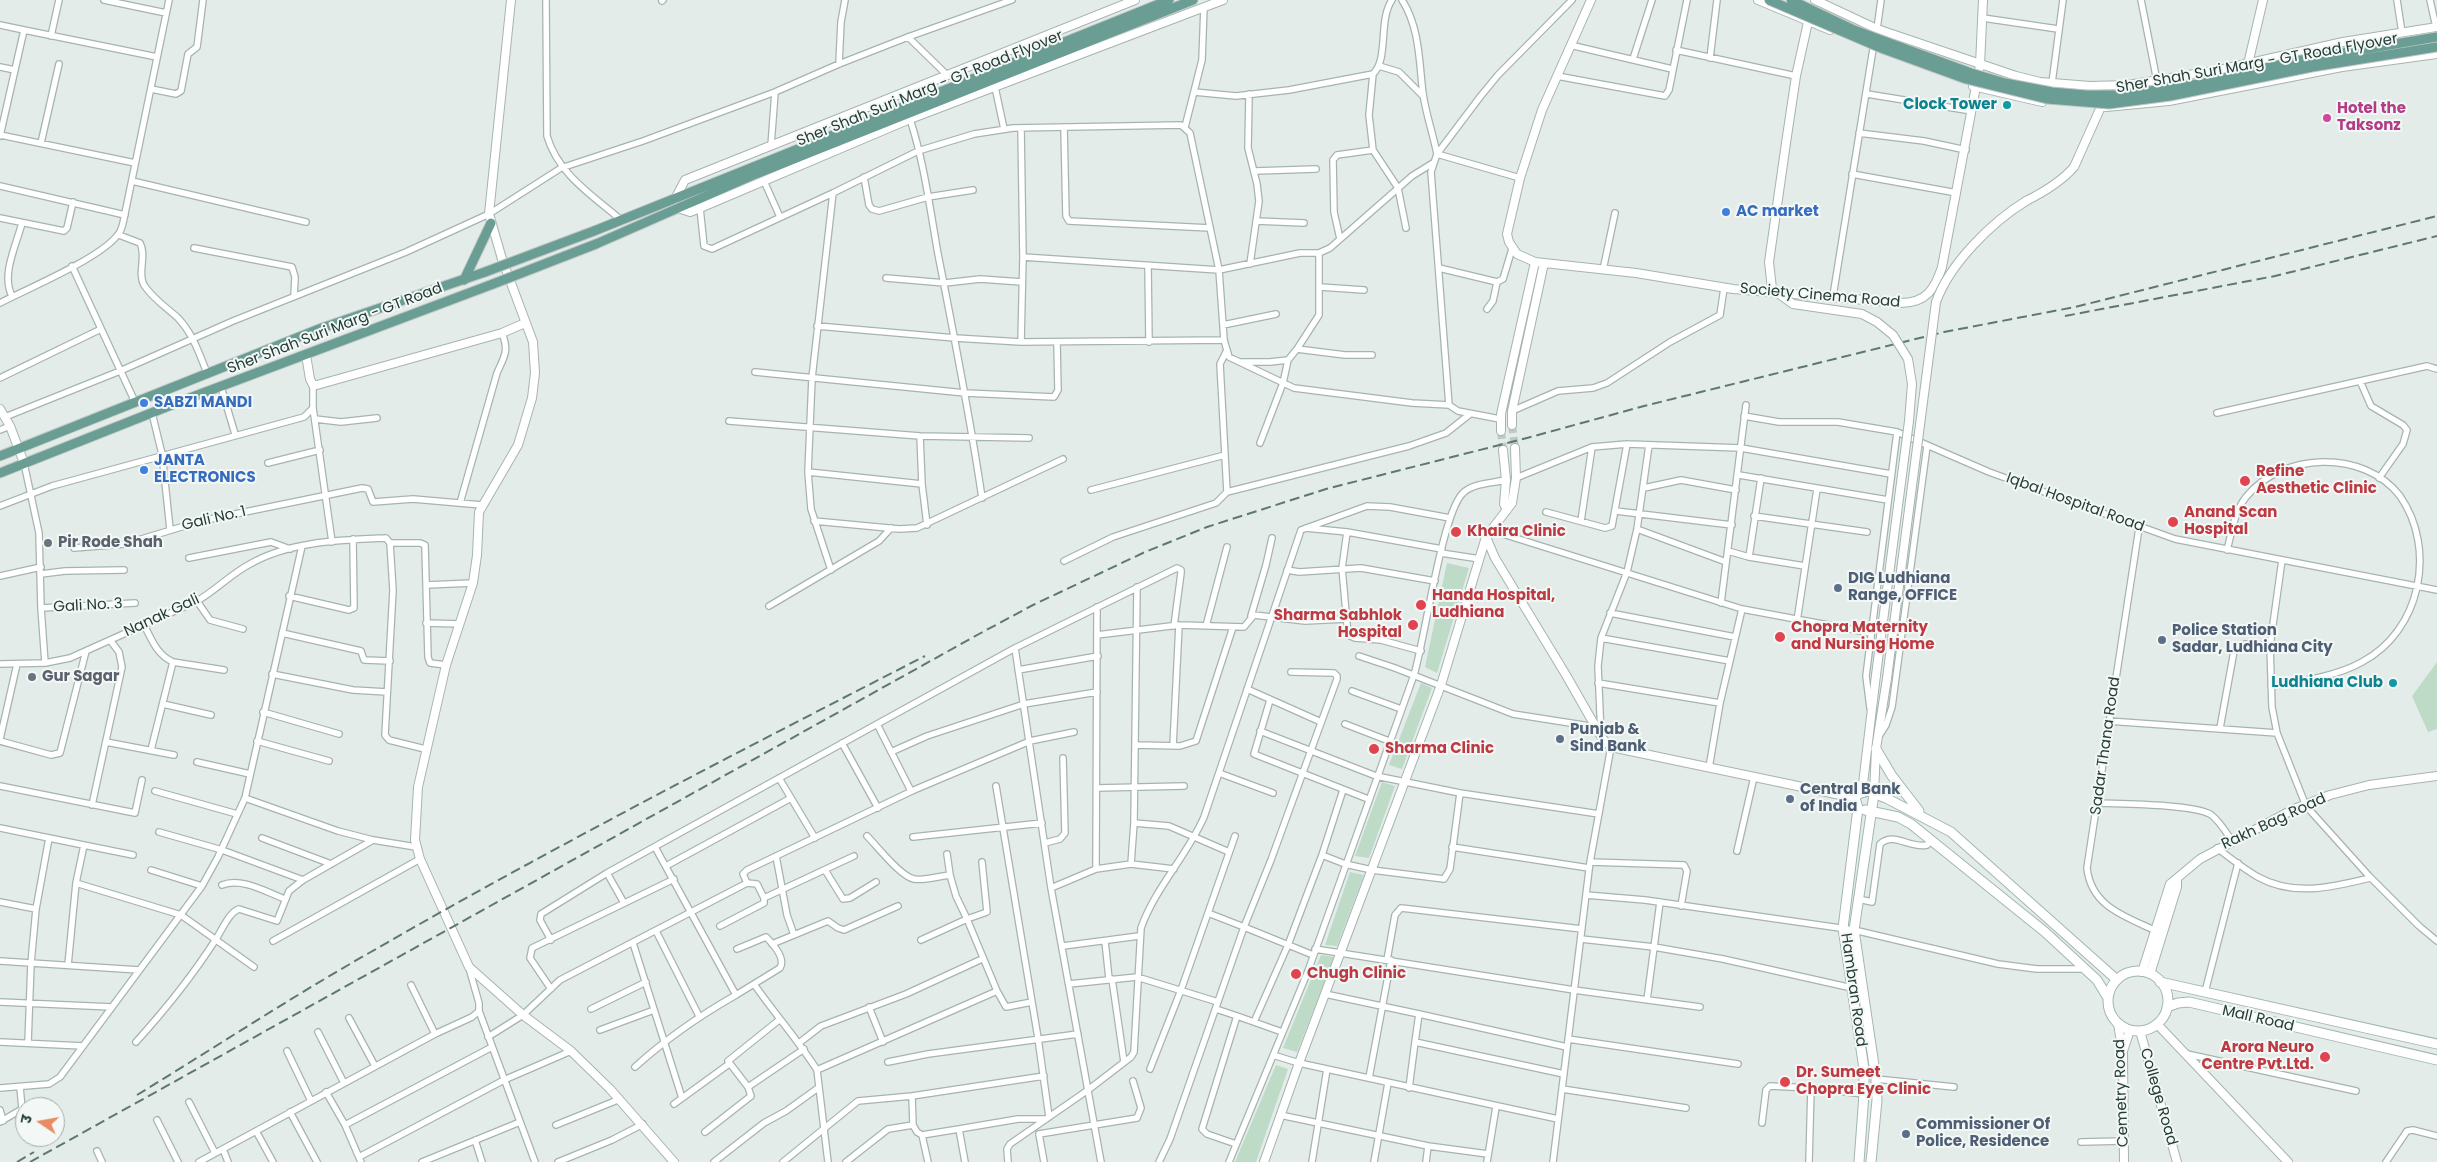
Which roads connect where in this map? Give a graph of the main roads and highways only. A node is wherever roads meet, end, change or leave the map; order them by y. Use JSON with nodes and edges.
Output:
{"nodes":[{"id":1,"x":1169,"y":0,"type":"edge"},
{"id":2,"x":1193,"y":0,"type":"edge"},
{"id":3,"x":1769,"y":0,"type":"edge"},
{"id":4,"x":1791,"y":0,"type":"edge"},
{"id":5,"x":2437,"y":37,"type":"edge"},
{"id":6,"x":2437,"y":47,"type":"edge"},
{"id":7,"x":677,"y":203,"type":"junction"},
{"id":8,"x":490,"y":218,"type":"road end"},
{"id":9,"x":464,"y":280,"type":"junction"},
{"id":10,"x":0,"y":456,"type":"edge"},
{"id":11,"x":0,"y":473,"type":"edge"},
{"id":12,"x":1876,"y":749,"type":"road end"},
{"id":13,"x":1874,"y":794,"type":"junction"},
{"id":14,"x":1858,"y":808,"type":"junction"},
{"id":15,"x":1870,"y":810,"type":"junction"},
{"id":16,"x":1923,"y":816,"type":"junction"},
{"id":17,"x":2117,"y":980,"type":"junction"},
{"id":18,"x":2160,"y":982,"type":"junction"},
{"id":19,"x":2108,"y":998,"type":"junction"},
{"id":20,"x":2167,"y":1007,"type":"junction"},
{"id":21,"x":2437,"y":1044,"type":"edge"},
{"id":22,"x":2437,"y":1060,"type":"edge"},
{"id":23,"x":1859,"y":1162,"type":"edge"},
{"id":24,"x":1872,"y":1162,"type":"edge"}],
"edges":[{"from":1,"to":7,"type":"main road","name":"Sher Shah Suri Marg - GT Road Flyover"},
{"from":2,"to":7,"type":"main road","name":"Sher Shah Suri Marg - GT Road Flyover"},
{"from":3,"to":6,"type":"main road","name":"Sher Shah Suri Marg - GT Road Flyover","bridge":true},
{"from":4,"to":5,"type":"main road","name":"Sher Shah Suri Marg - GT Road Flyover","bridge":true},
{"from":7,"to":9,"type":"main road","name":"Sher Shah Suri Marg - GT Road","bridge":true},
{"from":7,"to":11,"type":"main road","name":"Sher Shah Suri Marg - GT Road","bridge":true},
{"from":8,"to":9,"type":"main road"},
{"from":9,"to":10,"type":"main road","name":"Sher Shah Suri Marg - GT Road"},
{"from":12,"to":16,"type":"main road"},
{"from":13,"to":14,"type":"main road","name":"Hambran Road"},
{"from":13,"to":15,"type":"main road","name":"Hambran Road"},
{"from":13,"to":16,"type":"main road"},
{"from":14,"to":15,"type":"main road"},
{"from":14,"to":23,"type":"main road","name":"Hambran Road"},
{"from":15,"to":19,"type":"main road"},
{"from":15,"to":24,"type":"main road","name":"Hambran Road"},
{"from":16,"to":17,"type":"main road"},
{"from":17,"to":18,"type":"main road"},
{"from":17,"to":19,"type":"main road"},
{"from":18,"to":20,"type":"main road"},
{"from":18,"to":21,"type":"main road","name":"Mall Road"},
{"from":19,"to":20,"type":"main road"},
{"from":20,"to":22,"type":"main road","name":"Mall Road"}]}
